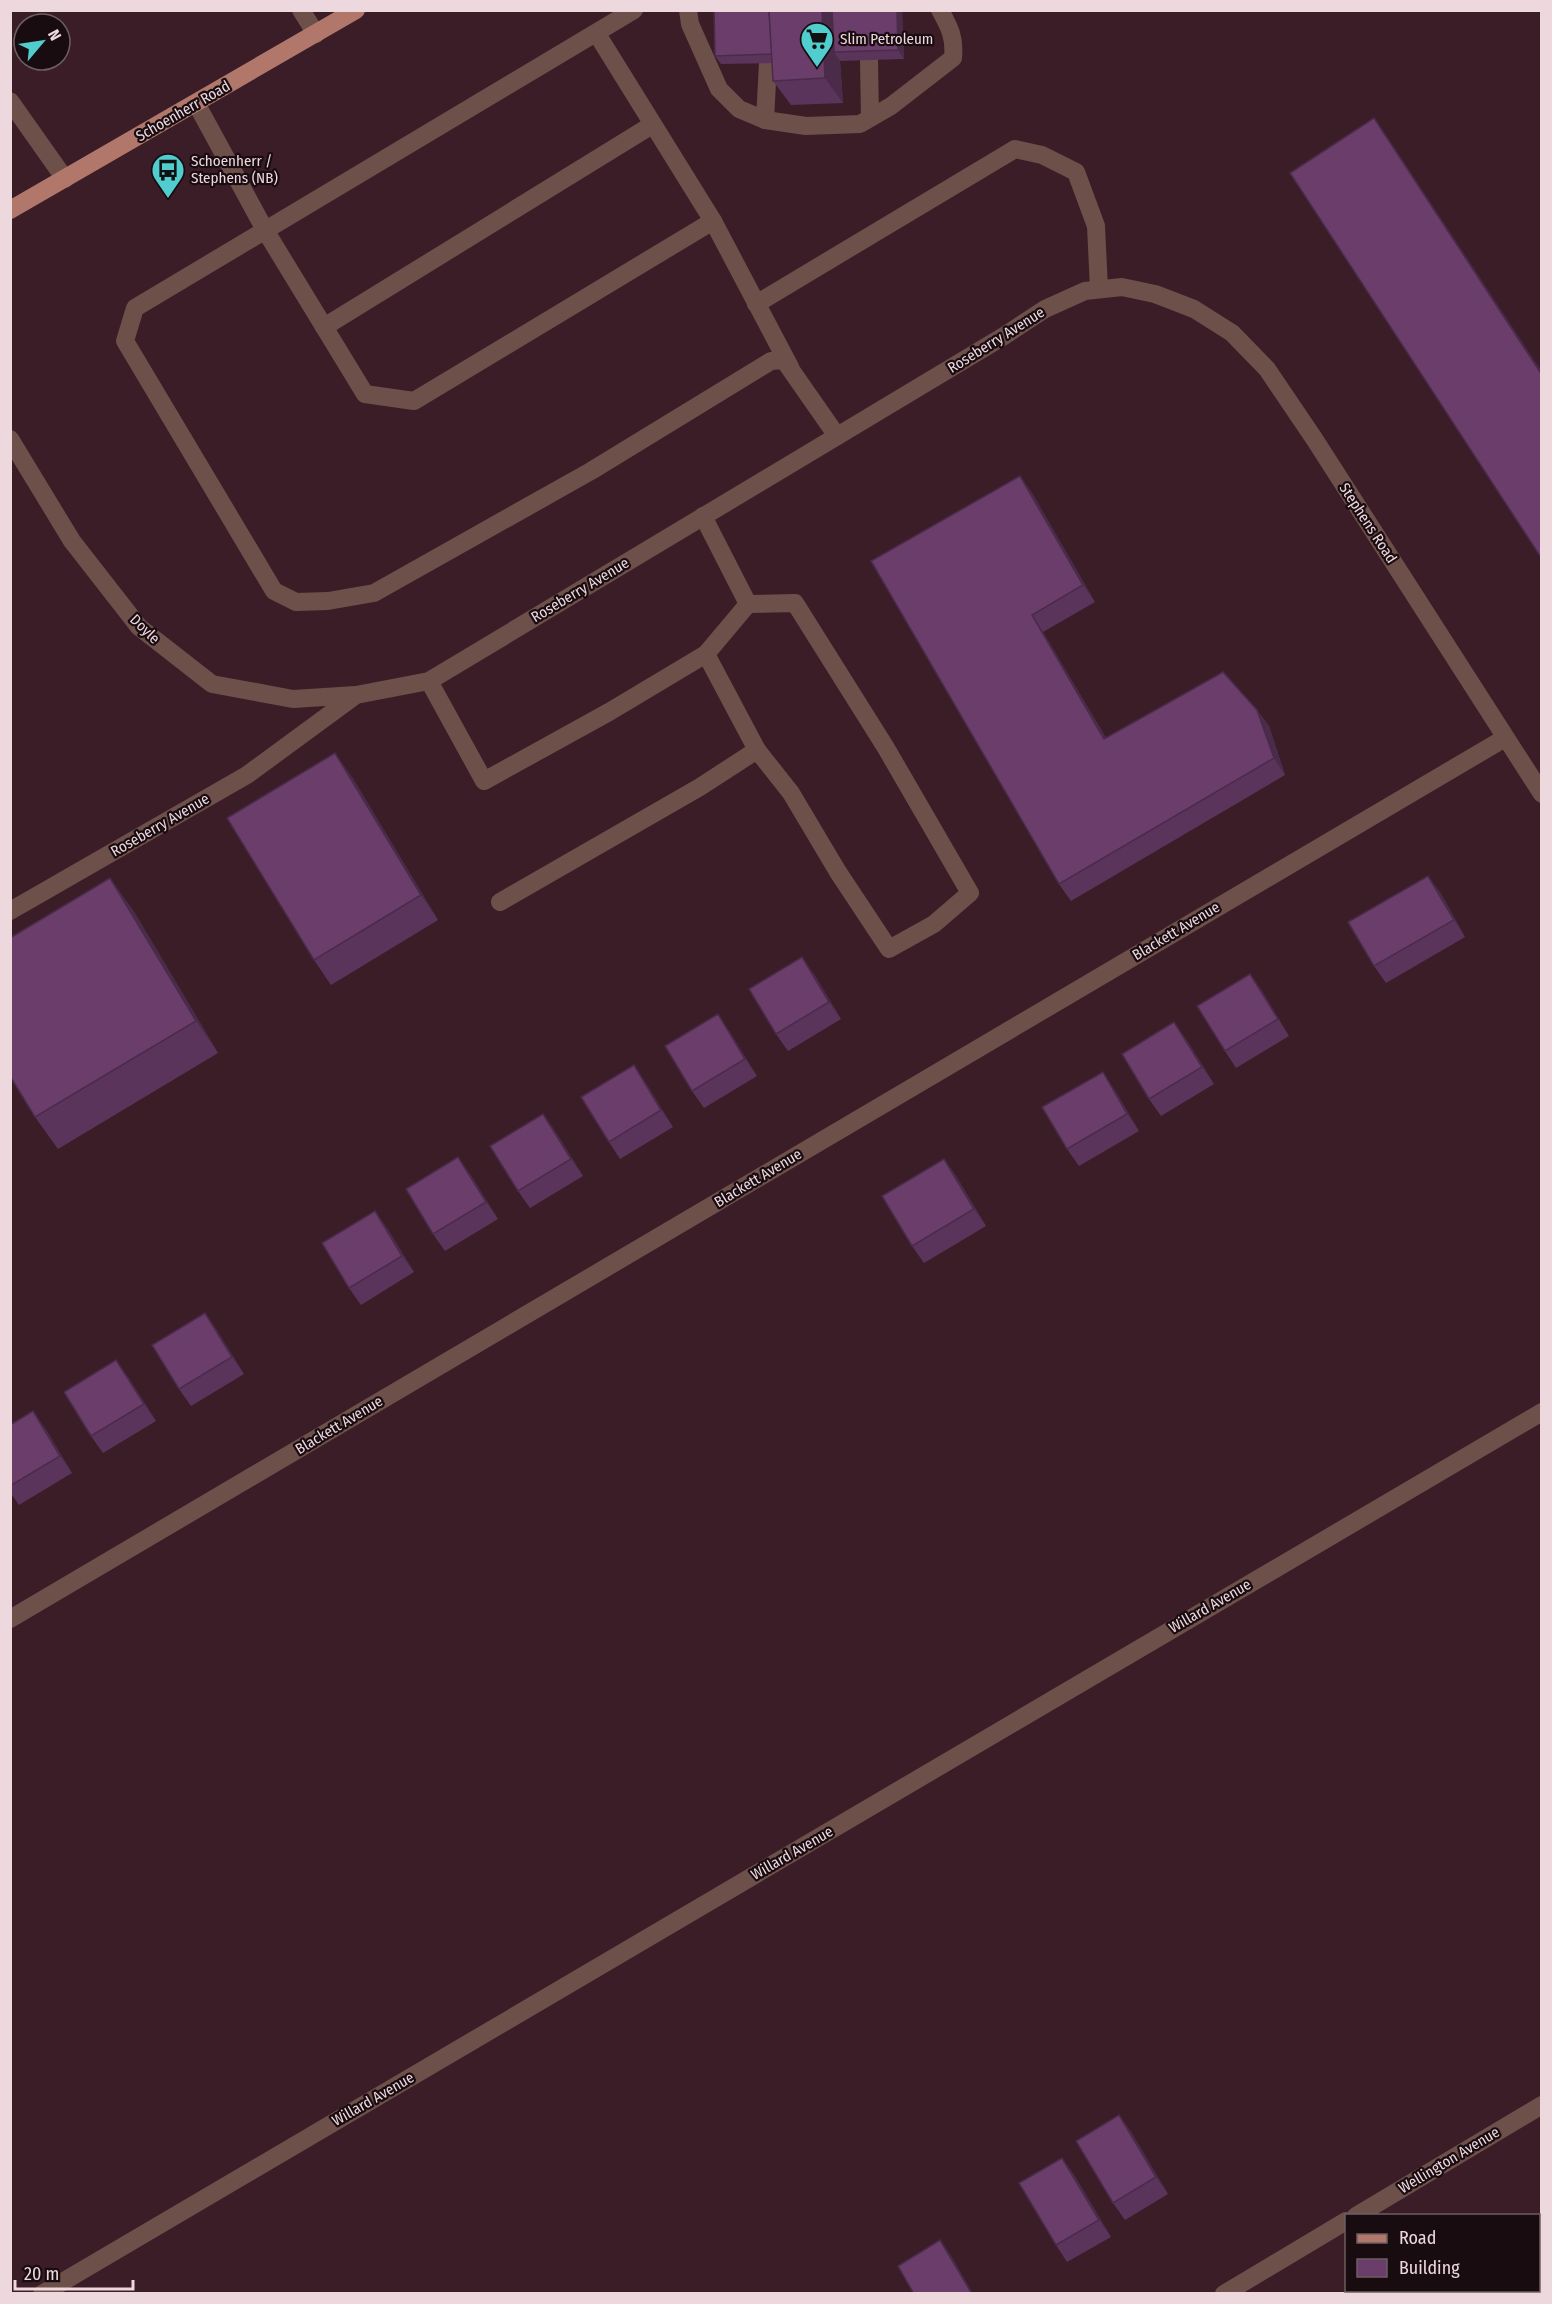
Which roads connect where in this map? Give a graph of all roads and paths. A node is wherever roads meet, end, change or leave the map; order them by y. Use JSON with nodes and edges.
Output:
{"nodes":[{"id":1,"x":301,"y":10,"type":"edge"},
{"id":2,"x":356,"y":10,"type":"edge"},
{"id":3,"x":634,"y":10,"type":"edge"},
{"id":4,"x":688,"y":10,"type":"edge"},
{"id":5,"x":940,"y":10,"type":"edge"},
{"id":6,"x":316,"y":34,"type":"junction"},
{"id":7,"x":597,"y":34,"type":"junction"},
{"id":8,"x":869,"y":60,"type":"edge"},
{"id":9,"x":768,"y":63,"type":"edge"},
{"id":10,"x":10,"y":100,"type":"edge"},
{"id":11,"x":196,"y":104,"type":"junction"},
{"id":12,"x":870,"y":118,"type":"junction"},
{"id":13,"x":765,"y":120,"type":"junction"},
{"id":14,"x":652,"y":125,"type":"junction"},
{"id":15,"x":65,"y":179,"type":"junction"},
{"id":16,"x":10,"y":210,"type":"edge"},
{"id":17,"x":712,"y":221,"type":"junction"},
{"id":18,"x":265,"y":230,"type":"junction"},
{"id":19,"x":1099,"y":289,"type":"junction"},
{"id":20,"x":1155,"y":294,"type":"joint"},
{"id":21,"x":756,"y":304,"type":"junction"},
{"id":22,"x":324,"y":327,"type":"junction"},
{"id":23,"x":792,"y":371,"type":"junction"},
{"id":24,"x":837,"y":436,"type":"junction"},
{"id":25,"x":10,"y":439,"type":"edge"},
{"id":26,"x":703,"y":516,"type":"junction"},
{"id":27,"x":748,"y":604,"type":"junction"},
{"id":28,"x":706,"y":654,"type":"junction"},
{"id":29,"x":429,"y":681,"type":"junction"},
{"id":30,"x":356,"y":695,"type":"junction"},
{"id":31,"x":1505,"y":738,"type":"junction"},
{"id":32,"x":757,"y":750,"type":"junction"},
{"id":33,"x":1542,"y":794,"type":"edge"},
{"id":34,"x":500,"y":902,"type":"dead end"},
{"id":35,"x":10,"y":910,"type":"edge"},
{"id":36,"x":1542,"y":1412,"type":"edge"},
{"id":37,"x":10,"y":1619,"type":"edge"},
{"id":38,"x":1542,"y":2105,"type":"edge"},
{"id":39,"x":1359,"y":2214,"type":"edge"},
{"id":40,"x":1345,"y":2222,"type":"edge"},
{"id":41,"x":42,"y":2294,"type":"edge"},
{"id":42,"x":1224,"y":2294,"type":"edge"}],
"edges":[{"from":1,"to":6,"type":"street"},
{"from":2,"to":6,"type":"main road","name":"Schoenherr Road"},
{"from":3,"to":7,"type":"street"},
{"from":4,"to":13,"type":"street"},
{"from":5,"to":12,"type":"street"},
{"from":6,"to":11,"type":"main road","name":"Schoenherr Road"},
{"from":7,"to":14,"type":"street"},
{"from":7,"to":18,"type":"street"},
{"from":8,"to":12,"type":"street"},
{"from":9,"to":13,"type":"street"},
{"from":10,"to":15,"type":"street"},
{"from":11,"to":15,"type":"main road","name":"Schoenherr Road"},
{"from":11,"to":18,"type":"street"},
{"from":12,"to":13,"type":"street"},
{"from":14,"to":17,"type":"street"},
{"from":14,"to":22,"type":"street"},
{"from":15,"to":16,"type":"main road","name":"Schoenherr Road"},
{"from":17,"to":21,"type":"street"},
{"from":17,"to":22,"type":"street"},
{"from":18,"to":22,"type":"street"},
{"from":18,"to":23,"type":"street"},
{"from":19,"to":20,"type":"street","name":"Roseberry Avenue"},
{"from":19,"to":21,"type":"street"},
{"from":19,"to":24,"type":"street","name":"Roseberry Avenue"},
{"from":20,"to":31,"type":"street","name":"Stephens Road"},
{"from":21,"to":23,"type":"street"},
{"from":23,"to":24,"type":"street"},
{"from":24,"to":26,"type":"street","name":"Roseberry Avenue"},
{"from":25,"to":30,"type":"street","name":"Doyle"},
{"from":26,"to":27,"type":"street"},
{"from":26,"to":29,"type":"street","name":"Roseberry Avenue"},
{"from":27,"to":28,"type":"street"},
{"from":27,"to":32,"type":"street"},
{"from":28,"to":29,"type":"street"},
{"from":28,"to":32,"type":"street"},
{"from":29,"to":30,"type":"street","name":"Roseberry Avenue"},
{"from":30,"to":35,"type":"street","name":"Roseberry Avenue"},
{"from":31,"to":33,"type":"street","name":"Stephens Road"},
{"from":31,"to":37,"type":"street","name":"Blackett Avenue"},
{"from":32,"to":34,"type":"street"},
{"from":36,"to":41,"type":"street","name":"Willard Avenue"},
{"from":38,"to":39,"type":"street","name":"Wellington Avenue"},
{"from":40,"to":42,"type":"street"}]}
